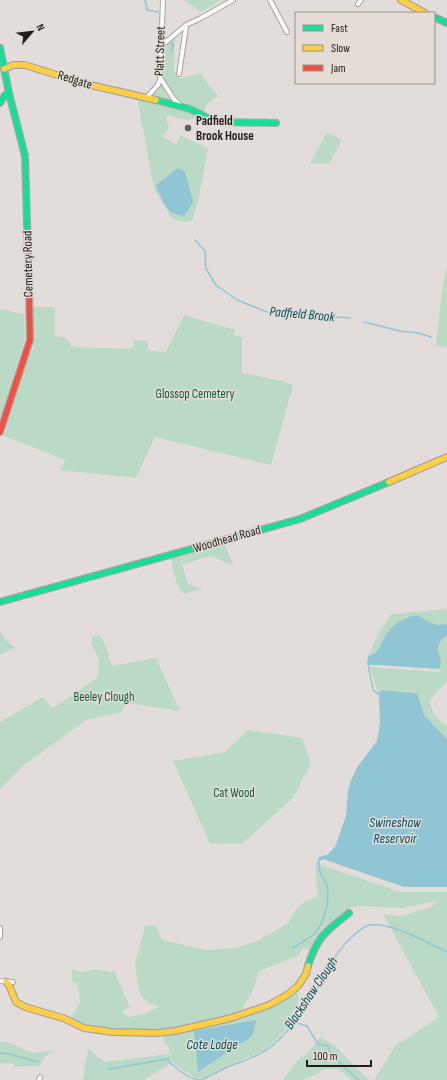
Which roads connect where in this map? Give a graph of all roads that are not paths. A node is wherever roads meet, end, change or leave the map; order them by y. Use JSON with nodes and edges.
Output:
{"nodes":[{"id":1,"x":163,"y":0,"type":"edge"},
{"id":2,"x":233,"y":0,"type":"edge"},
{"id":3,"x":270,"y":0,"type":"edge"},
{"id":4,"x":401,"y":0,"type":"edge"},
{"id":5,"x":423,"y":12,"type":"edge"},
{"id":6,"x":435,"y":18,"type":"edge"},
{"id":7,"x":447,"y":24,"type":"edge"},
{"id":8,"x":186,"y":25,"type":"junction"},
{"id":9,"x":288,"y":32,"type":"dead end"},
{"id":10,"x":161,"y":43,"type":"junction"},
{"id":11,"x":0,"y":48,"type":"edge"},
{"id":12,"x":4,"y":68,"type":"junction"},
{"id":13,"x":179,"y":74,"type":"dead end"},
{"id":14,"x":160,"y":79,"type":"junction"},
{"id":15,"x":9,"y":93,"type":"junction"},
{"id":16,"x":147,"y":97,"type":"junction"},
{"id":17,"x":0,"y":102,"type":"edge"},
{"id":18,"x":181,"y":106,"type":"junction"},
{"id":19,"x":276,"y":123,"type":"dead end"},
{"id":20,"x":0,"y":432,"type":"edge"},
{"id":21,"x":447,"y":457,"type":"edge"},
{"id":22,"x":0,"y":602,"type":"edge"},
{"id":23,"x":349,"y":913,"type":"dead end"},
{"id":24,"x":0,"y":928,"type":"edge"},
{"id":25,"x":0,"y":937,"type":"edge"},
{"id":26,"x":3,"y":981,"type":"edge"},
{"id":27,"x":13,"y":982,"type":"dead end"}],
"edges":[{"from":1,"to":10,"type":"street","name":"Platt Street"},
{"from":2,"to":8,"type":"street"},
{"from":3,"to":9,"type":"street"},
{"from":4,"to":5,"type":"street"},
{"from":6,"to":7,"type":"street"},
{"from":8,"to":10,"type":"street"},
{"from":8,"to":13,"type":"street"},
{"from":10,"to":14,"type":"street","name":"Platt Street"},
{"from":11,"to":12,"type":"street","name":"Cemetery Road"},
{"from":12,"to":15,"type":"street","name":"Cemetery Road"},
{"from":12,"to":16,"type":"street","name":"Redgate"},
{"from":14,"to":16,"type":"street","name":"Platt Street"},
{"from":14,"to":18,"type":"street"},
{"from":15,"to":17,"type":"street"},
{"from":15,"to":20,"type":"street","name":"Cemetery Road"},
{"from":16,"to":18,"type":"street","name":"Redgate"},
{"from":18,"to":19,"type":"street","name":"Redgate"},
{"from":21,"to":22,"type":"street","name":"Woodhead Road"},
{"from":23,"to":26,"type":"street"},
{"from":24,"to":25,"type":"street"},
{"from":26,"to":27,"type":"street"}]}
